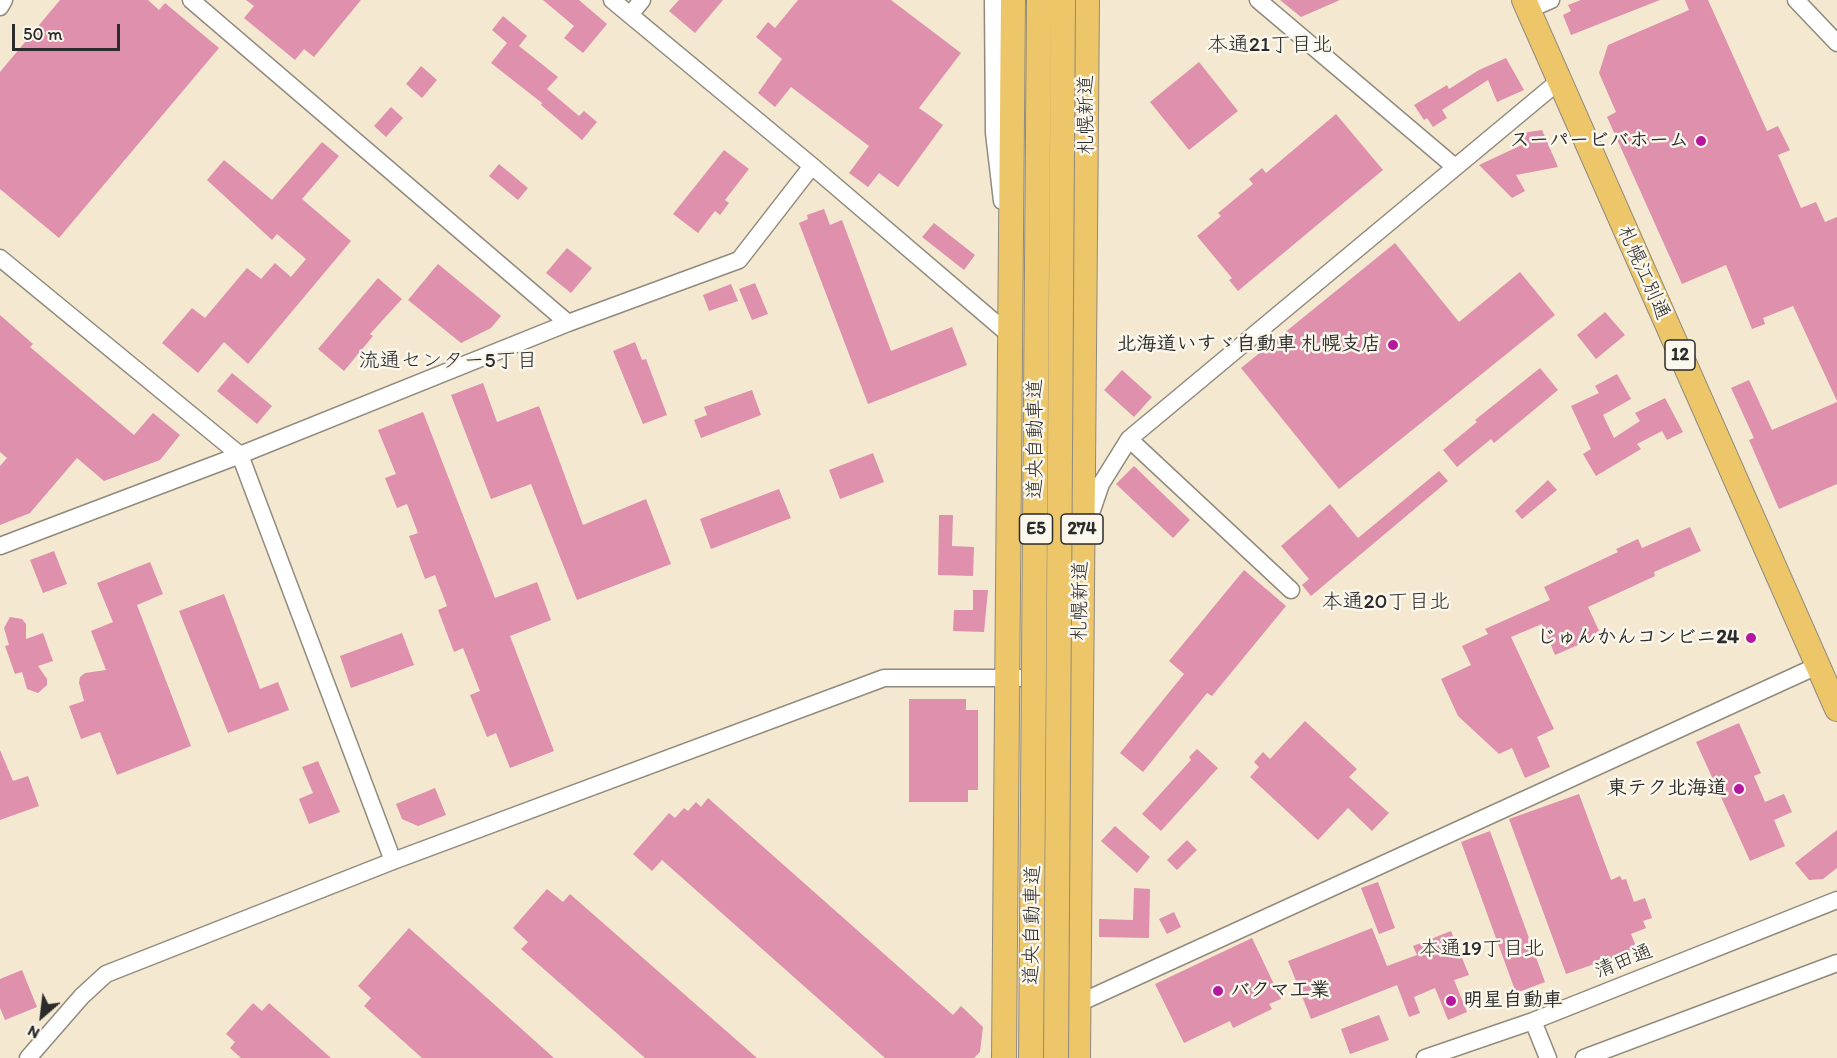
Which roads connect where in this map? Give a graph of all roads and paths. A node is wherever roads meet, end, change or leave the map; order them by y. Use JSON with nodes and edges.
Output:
{"nodes":[{"id":1,"x":4,"y":0,"type":"edge"},
{"id":2,"x":191,"y":0,"type":"edge"},
{"id":3,"x":612,"y":0,"type":"edge"},
{"id":4,"x":642,"y":0,"type":"edge"},
{"id":5,"x":993,"y":0,"type":"edge"},
{"id":6,"x":1013,"y":0,"type":"edge"},
{"id":7,"x":1039,"y":0,"type":"edge"},
{"id":8,"x":1064,"y":0,"type":"edge"},
{"id":9,"x":1087,"y":0,"type":"edge"},
{"id":10,"x":1258,"y":0,"type":"edge"},
{"id":11,"x":1551,"y":0,"type":"edge"},
{"id":12,"x":1796,"y":0,"type":"edge"},
{"id":13,"x":1526,"y":5,"type":"edge"},
{"id":14,"x":0,"y":7,"type":"edge"},
{"id":15,"x":630,"y":15,"type":"junction"},
{"id":16,"x":1837,"y":43,"type":"edge"},
{"id":17,"x":1559,"y":81,"type":"junction"},
{"id":18,"x":812,"y":166,"type":"junction"},
{"id":19,"x":1455,"y":167,"type":"junction"},
{"id":20,"x":0,"y":258,"type":"edge"},
{"id":21,"x":1012,"y":279,"type":"junction"},
{"id":22,"x":568,"y":323,"type":"junction"},
{"id":23,"x":1012,"y":337,"type":"junction"},
{"id":24,"x":1129,"y":440,"type":"junction"},
{"id":25,"x":240,"y":455,"type":"junction"},
{"id":26,"x":1082,"y":541,"type":"junction"},
{"id":27,"x":0,"y":546,"type":"edge"},
{"id":28,"x":1291,"y":590,"type":"dead end"},
{"id":29,"x":1007,"y":677,"type":"junction"},
{"id":30,"x":1079,"y":678,"type":"junction"},
{"id":31,"x":1830,"y":686,"type":"edge"},
{"id":32,"x":393,"y":861,"type":"junction"},
{"id":33,"x":1837,"y":900,"type":"edge"},
{"id":34,"x":1837,"y":963,"type":"edge"},
{"id":35,"x":1077,"y":1004,"type":"junction"},
{"id":36,"x":1533,"y":1021,"type":"junction"},
{"id":37,"x":28,"y":1058,"type":"edge"},
{"id":38,"x":1004,"y":1058,"type":"edge"},
{"id":39,"x":1031,"y":1058,"type":"edge"},
{"id":40,"x":1056,"y":1058,"type":"edge"},
{"id":41,"x":1077,"y":1058,"type":"edge"},
{"id":42,"x":1425,"y":1058,"type":"edge"},
{"id":43,"x":1548,"y":1058,"type":"edge"},
{"id":44,"x":1584,"y":1058,"type":"edge"}],
"edges":[{"from":1,"to":14,"type":"street"},
{"from":2,"to":22,"type":"street"},
{"from":3,"to":15,"type":"street"},
{"from":4,"to":15,"type":"street"},
{"from":5,"to":21,"type":"street"},
{"from":6,"to":21,"type":"highway"},
{"from":7,"to":39,"type":"highway","name":"道央自動車道","number":"E5","bridge":true},
{"from":8,"to":40,"type":"highway","name":"道央自動車道","number":"E5","bridge":true},
{"from":9,"to":26,"type":"highway","name":"札幌新道","number":"274"},
{"from":10,"to":19,"type":"street"},
{"from":11,"to":13,"type":"street"},
{"from":12,"to":16,"type":"street"},
{"from":13,"to":17,"type":"highway","name":"札幌江別通","number":"12"},
{"from":15,"to":18,"type":"street"},
{"from":17,"to":19,"type":"street"},
{"from":17,"to":31,"type":"highway","name":"札幌江別通","number":"12"},
{"from":18,"to":22,"type":"street"},
{"from":18,"to":23,"type":"street"},
{"from":19,"to":24,"type":"street"},
{"from":20,"to":25,"type":"street"},
{"from":21,"to":23,"type":"highway"},
{"from":22,"to":25,"type":"street"},
{"from":23,"to":29,"type":"highway"},
{"from":24,"to":26,"type":"street"},
{"from":24,"to":28,"type":"street"},
{"from":25,"to":27,"type":"street"},
{"from":25,"to":32,"type":"street"},
{"from":26,"to":30,"type":"highway","name":"札幌新道","number":"274"},
{"from":29,"to":30,"type":"street"},
{"from":29,"to":32,"type":"street"},
{"from":29,"to":38,"type":"highway"},
{"from":30,"to":35,"type":"highway","name":"札幌新道","number":"274"},
{"from":31,"to":35,"type":"street"},
{"from":32,"to":37,"type":"street"},
{"from":33,"to":36,"type":"street","name":"清田通"},
{"from":34,"to":44,"type":"street"},
{"from":35,"to":41,"type":"highway","name":"札幌新道","number":"274"},
{"from":36,"to":42,"type":"street","name":"清田通"},
{"from":36,"to":43,"type":"street"}]}
